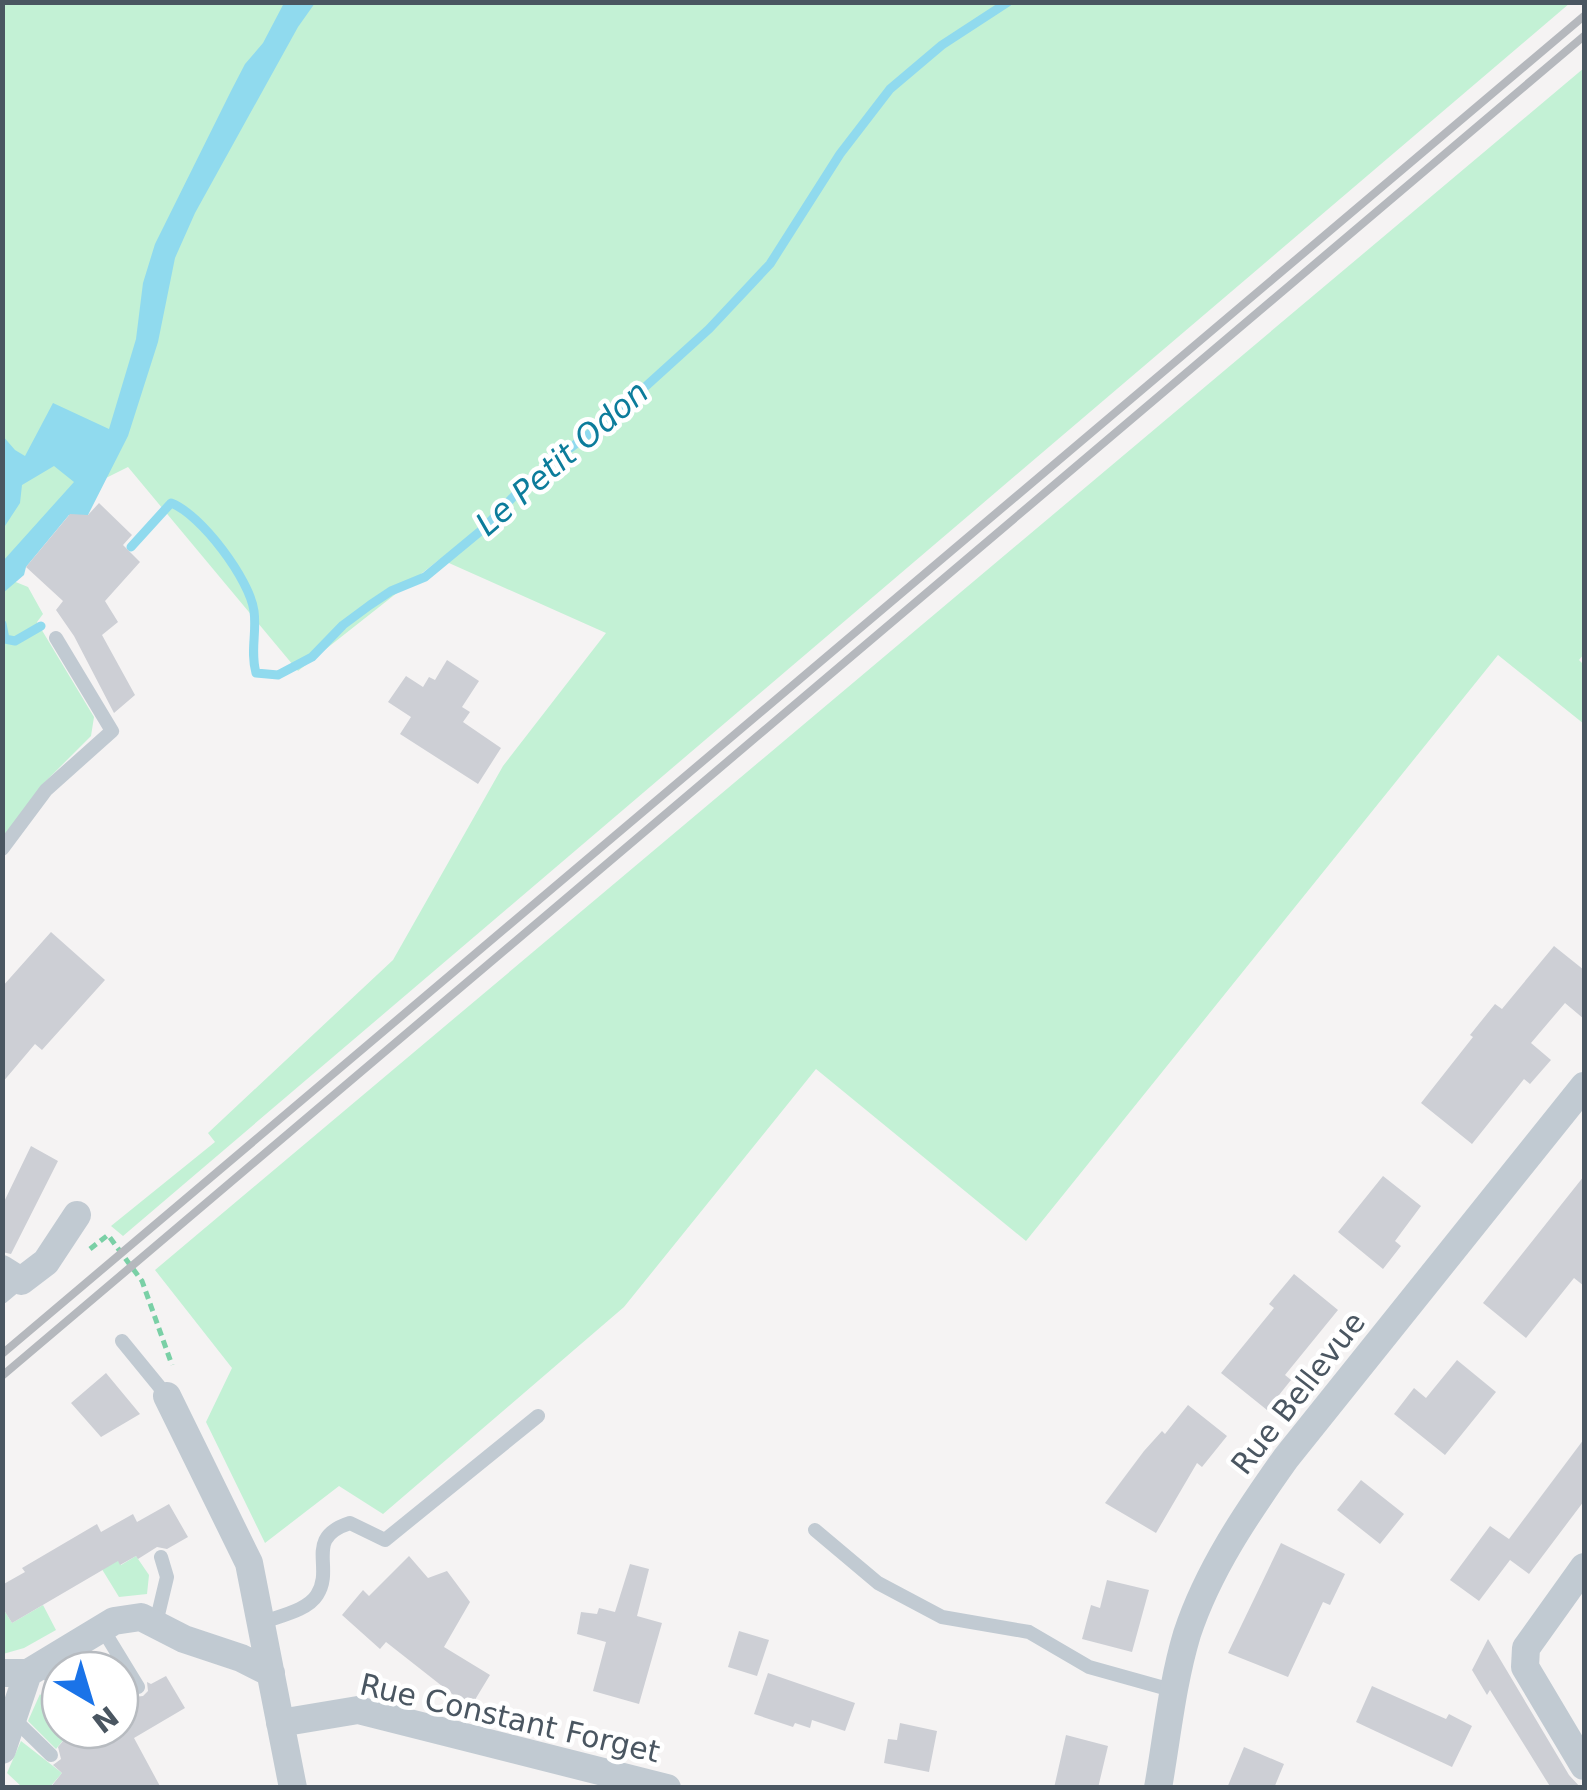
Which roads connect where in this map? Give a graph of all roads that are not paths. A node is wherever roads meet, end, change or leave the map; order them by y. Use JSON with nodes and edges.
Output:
{"nodes":[{"id":1,"x":56,"y":638,"type":"dead end"},
{"id":2,"x":2,"y":849,"type":"edge"},
{"id":3,"x":1584,"y":1086,"type":"edge"},
{"id":4,"x":77,"y":1215,"type":"dead end"},
{"id":5,"x":9,"y":1282,"type":"edge"},
{"id":6,"x":122,"y":1341,"type":"dead end"},
{"id":7,"x":167,"y":1396,"type":"joint"},
{"id":8,"x":538,"y":1416,"type":"dead end"},
{"id":9,"x":814,"y":1530,"type":"dead end"},
{"id":10,"x":161,"y":1557,"type":"dead end"},
{"id":11,"x":1584,"y":1566,"type":"edge"},
{"id":12,"x":260,"y":1623,"type":"junction"},
{"id":13,"x":156,"y":1624,"type":"junction"},
{"id":14,"x":102,"y":1628,"type":"junction"},
{"id":15,"x":115,"y":1650,"type":"edge"},
{"id":16,"x":24,"y":1671,"type":"edge"},
{"id":17,"x":270,"y":1673,"type":"junction"},
{"id":18,"x":1175,"y":1690,"type":"junction"},
{"id":19,"x":14,"y":1720,"type":"junction"},
{"id":20,"x":280,"y":1723,"type":"junction"},
{"id":21,"x":2,"y":1750,"type":"edge"},
{"id":22,"x":52,"y":1755,"type":"dead end"},
{"id":23,"x":1584,"y":1766,"type":"edge"},
{"id":24,"x":293,"y":1788,"type":"edge"},
{"id":25,"x":666,"y":1788,"type":"edge"},
{"id":26,"x":1158,"y":1788,"type":"edge"}],
"edges":[{"from":1,"to":2,"type":"lane"},
{"from":3,"to":18,"type":"street","name":"Rue Bellevue"},
{"from":4,"to":5,"type":"street"},
{"from":6,"to":7,"type":"lane"},
{"from":7,"to":12,"type":"street"},
{"from":8,"to":12,"type":"lane"},
{"from":9,"to":18,"type":"lane"},
{"from":10,"to":13,"type":"lane"},
{"from":11,"to":23,"type":"street"},
{"from":12,"to":17,"type":"street"},
{"from":13,"to":14,"type":"street"},
{"from":13,"to":17,"type":"street"},
{"from":14,"to":15,"type":"lane"},
{"from":14,"to":16,"type":"street"},
{"from":16,"to":19,"type":"street"},
{"from":17,"to":20,"type":"street"},
{"from":18,"to":26,"type":"street","name":"Rue Bellevue"},
{"from":19,"to":21,"type":"street"},
{"from":19,"to":22,"type":"lane"},
{"from":20,"to":24,"type":"street"},
{"from":20,"to":25,"type":"street","name":"Rue Constant Forget"}]}
